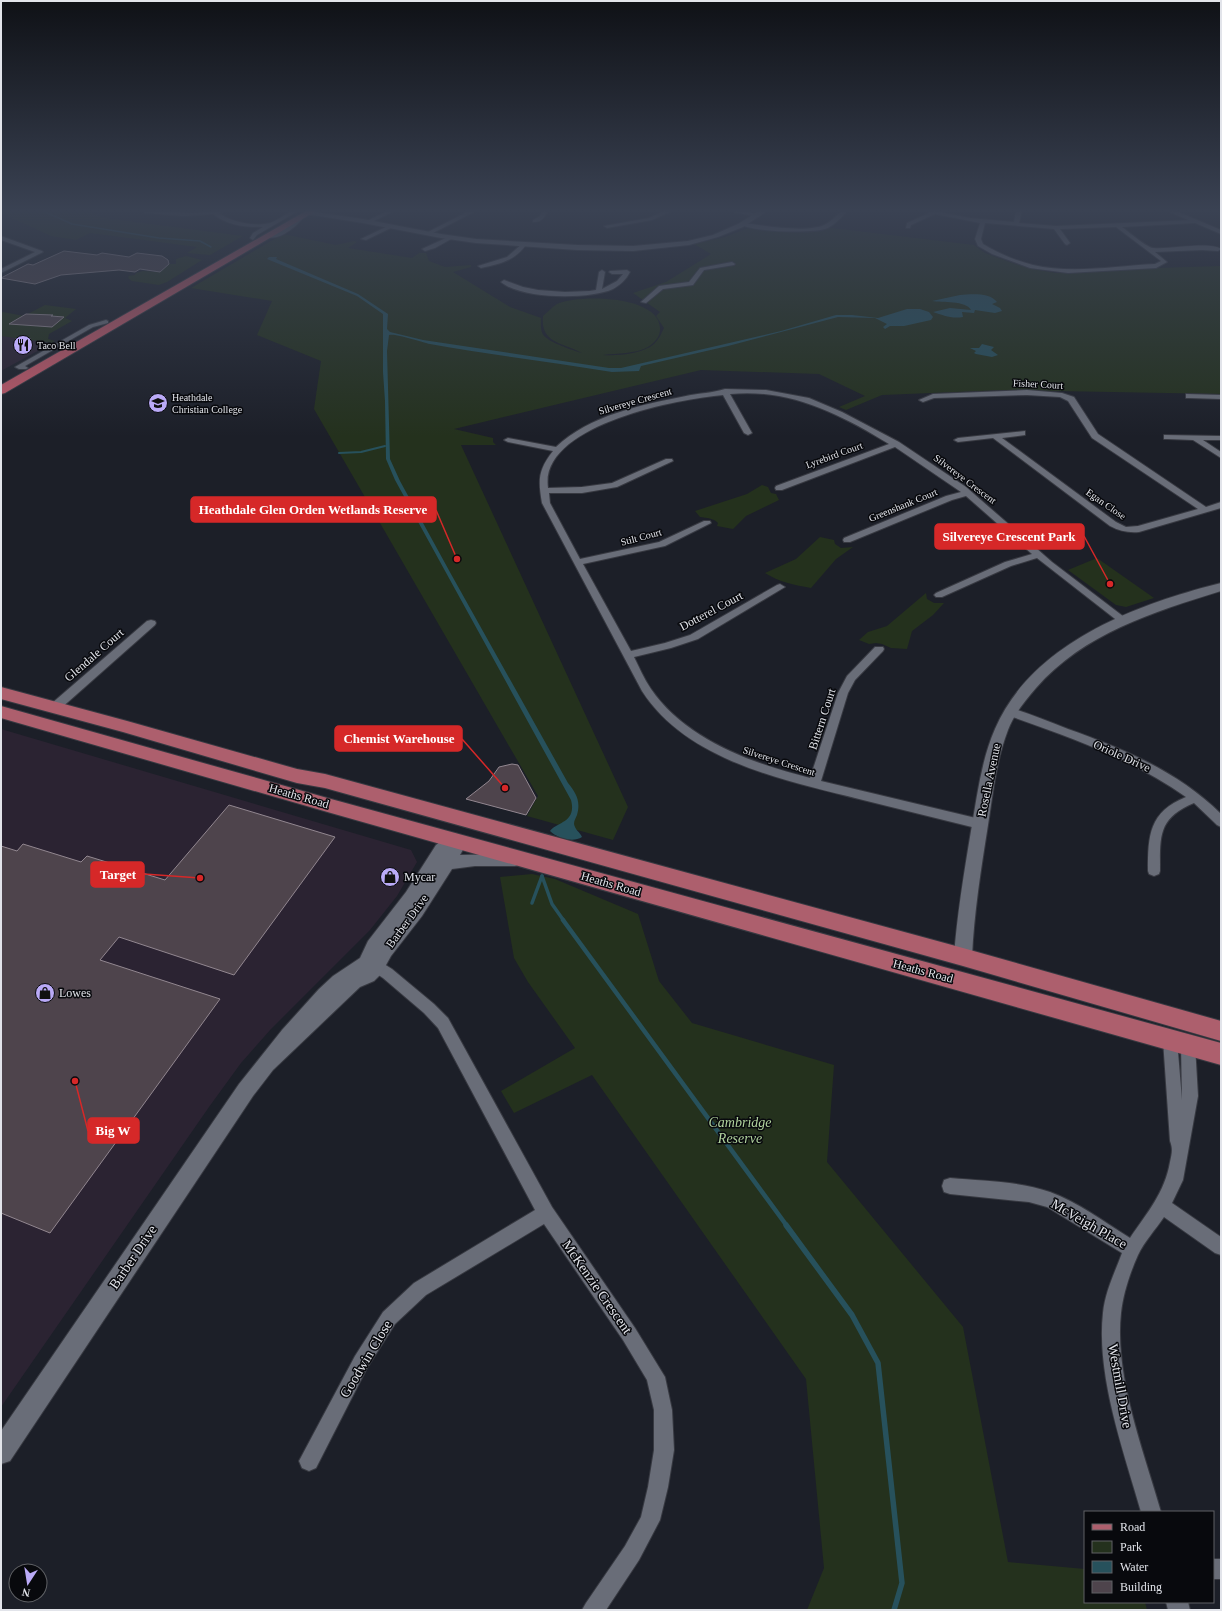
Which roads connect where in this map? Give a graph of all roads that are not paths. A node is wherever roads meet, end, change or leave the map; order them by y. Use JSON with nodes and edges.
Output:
{"nodes":[{"id":1,"x":175,"y":286,"type":"edge"},
{"id":2,"x":175,"y":286,"type":"edge"},
{"id":3,"x":515,"y":286,"type":"edge"},
{"id":4,"x":600,"y":286,"type":"edge"},
{"id":5,"x":612,"y":286,"type":"edge"},
{"id":6,"x":669,"y":286,"type":"edge"},
{"id":7,"x":167,"y":291,"type":"junction"},
{"id":8,"x":597,"y":292,"type":"junction"},
{"id":9,"x":644,"y":302,"type":"dead end"},
{"id":10,"x":52,"y":361,"type":"junction"},
{"id":11,"x":24,"y":368,"type":"junction"},
{"id":12,"x":3,"y":385,"type":"edge"},
{"id":13,"x":725,"y":391,"type":"junction"},
{"id":14,"x":1189,"y":396,"type":"dead end"},
{"id":15,"x":1221,"y":397,"type":"edge"},
{"id":16,"x":923,"y":400,"type":"dead end"},
{"id":17,"x":748,"y":433,"type":"dead end"},
{"id":18,"x":1022,"y":434,"type":"dead end"},
{"id":19,"x":995,"y":436,"type":"junction"},
{"id":20,"x":1167,"y":437,"type":"dead end"},
{"id":21,"x":1194,"y":437,"type":"junction"},
{"id":22,"x":1221,"y":438,"type":"edge"},
{"id":23,"x":508,"y":440,"type":"dead end"},
{"id":24,"x":958,"y":440,"type":"dead end"},
{"id":25,"x":896,"y":444,"type":"junction"},
{"id":26,"x":558,"y":450,"type":"junction"},
{"id":27,"x":1221,"y":456,"type":"edge"},
{"id":28,"x":669,"y":461,"type":"dead end"},
{"id":29,"x":779,"y":488,"type":"dead end"},
{"id":30,"x":544,"y":492,"type":"junction"},
{"id":31,"x":967,"y":493,"type":"junction"},
{"id":32,"x":1221,"y":505,"type":"edge"},
{"id":33,"x":1205,"y":510,"type":"junction"},
{"id":34,"x":707,"y":523,"type":"dead end"},
{"id":35,"x":847,"y":540,"type":"dead end"},
{"id":36,"x":1039,"y":555,"type":"junction"},
{"id":37,"x":577,"y":562,"type":"junction"},
{"id":38,"x":780,"y":587,"type":"dead end"},
{"id":39,"x":1221,"y":587,"type":"edge"},
{"id":40,"x":939,"y":595,"type":"dead end"},
{"id":41,"x":1123,"y":620,"type":"junction"},
{"id":42,"x":151,"y":623,"type":"dead end"},
{"id":43,"x":879,"y":649,"type":"dead end"},
{"id":44,"x":627,"y":655,"type":"junction"},
{"id":45,"x":1,"y":693,"type":"edge"},
{"id":46,"x":55,"y":707,"type":"junction"},
{"id":47,"x":1,"y":712,"type":"edge"},
{"id":48,"x":1011,"y":712,"type":"junction"},
{"id":49,"x":35,"y":721,"type":"junction"},
{"id":50,"x":316,"y":780,"type":"junction"},
{"id":51,"x":814,"y":784,"type":"junction"},
{"id":52,"x":302,"y":797,"type":"junction"},
{"id":53,"x":1196,"y":798,"type":"junction"},
{"id":54,"x":461,"y":819,"type":"junction"},
{"id":55,"x":1221,"y":822,"type":"edge"},
{"id":56,"x":980,"y":824,"type":"junction"},
{"id":57,"x":454,"y":839,"type":"junction"},
{"id":58,"x":528,"y":861,"type":"junction"},
{"id":59,"x":447,"y":863,"type":"junction"},
{"id":60,"x":1154,"y":871,"type":"dead end"},
{"id":61,"x":963,"y":957,"type":"junction"},
{"id":62,"x":372,"y":968,"type":"junction"},
{"id":63,"x":960,"y":981,"type":"junction"},
{"id":64,"x":1221,"y":1031,"type":"edge"},
{"id":65,"x":1178,"y":1035,"type":"junction"},
{"id":66,"x":1221,"y":1054,"type":"edge"},
{"id":67,"x":950,"y":1186,"type":"dead end"},
{"id":68,"x":1162,"y":1206,"type":"junction"},
{"id":69,"x":546,"y":1213,"type":"junction"},
{"id":70,"x":1221,"y":1247,"type":"edge"},
{"id":71,"x":1132,"y":1249,"type":"junction"},
{"id":72,"x":1,"y":1452,"type":"edge"},
{"id":73,"x":309,"y":1461,"type":"dead end"},
{"id":74,"x":1151,"y":1511,"type":"edge"},
{"id":75,"x":593,"y":1610,"type":"edge"}],
"edges":[{"from":1,"to":7,"type":"highway"},
{"from":2,"to":7,"type":"highway"},
{"from":3,"to":8,"type":"street"},
{"from":4,"to":8,"type":"street"},
{"from":5,"to":8,"type":"street"},
{"from":6,"to":9,"type":"street"},
{"from":7,"to":10,"type":"highway"},
{"from":7,"to":11,"type":"highway"},
{"from":10,"to":11,"type":"highway"},
{"from":10,"to":12,"type":"highway"},
{"from":11,"to":12,"type":"highway"},
{"from":13,"to":17,"type":"street"},
{"from":13,"to":25,"type":"street","name":"Silvereye Crescent"},
{"from":13,"to":26,"type":"street","name":"Silvereye Crescent"},
{"from":14,"to":15,"type":"street"},
{"from":16,"to":33,"type":"street","name":"Fisher Court"},
{"from":18,"to":19,"type":"street"},
{"from":19,"to":24,"type":"street"},
{"from":19,"to":33,"type":"street","name":"Egan Close"},
{"from":20,"to":21,"type":"street"},
{"from":21,"to":22,"type":"street"},
{"from":21,"to":27,"type":"street"},
{"from":23,"to":26,"type":"street"},
{"from":25,"to":29,"type":"street","name":"Lyrebird Court"},
{"from":25,"to":31,"type":"street","name":"Silvereye Crescent"},
{"from":26,"to":30,"type":"street","name":"Silvereye Crescent"},
{"from":28,"to":30,"type":"street"},
{"from":30,"to":37,"type":"street","name":"Silvereye Crescent"},
{"from":31,"to":35,"type":"street","name":"Greenshank Court"},
{"from":31,"to":36,"type":"street","name":"Silvereye Crescent"},
{"from":32,"to":33,"type":"street","name":"Egan Close"},
{"from":34,"to":37,"type":"street","name":"Stilt Court"},
{"from":36,"to":40,"type":"street"},
{"from":36,"to":41,"type":"street","name":"Silvereye Crescent"},
{"from":37,"to":44,"type":"street","name":"Silvereye Crescent"},
{"from":38,"to":44,"type":"street","name":"Dotterel Court"},
{"from":39,"to":41,"type":"street","name":"Rosella Avenue"},
{"from":41,"to":48,"type":"street","name":"Rosella Avenue"},
{"from":42,"to":46,"type":"street","name":"Glendale Court"},
{"from":43,"to":51,"type":"street","name":"Bittern Court"},
{"from":44,"to":51,"type":"street","name":"Silvereye Crescent"},
{"from":45,"to":46,"type":"main road","name":"Heaths Road"},
{"from":46,"to":49,"type":"main road"},
{"from":46,"to":50,"type":"main road","name":"Heaths Road"},
{"from":47,"to":49,"type":"main road","name":"Heaths Road"},
{"from":48,"to":53,"type":"street","name":"Oriole Drive"},
{"from":48,"to":56,"type":"street","name":"Rosella Avenue"},
{"from":49,"to":52,"type":"main road","name":"Heaths Road"},
{"from":50,"to":52,"type":"main road"},
{"from":50,"to":54,"type":"main road","name":"Heaths Road"},
{"from":51,"to":56,"type":"street","name":"Silvereye Crescent"},
{"from":52,"to":57,"type":"main road","name":"Heaths Road"},
{"from":53,"to":55,"type":"street","name":"Oriole Drive"},
{"from":53,"to":60,"type":"street"},
{"from":54,"to":57,"type":"main road"},
{"from":54,"to":61,"type":"main road","name":"Heaths Road"},
{"from":56,"to":61,"type":"street","name":"Rosella Avenue"},
{"from":57,"to":58,"type":"main road","name":"Heaths Road"},
{"from":57,"to":59,"type":"street","name":"Barber Drive"},
{"from":57,"to":62,"type":"street","name":"Barber Drive"},
{"from":58,"to":59,"type":"street"},
{"from":58,"to":63,"type":"main road","name":"Heaths Road"},
{"from":59,"to":62,"type":"street","name":"Barber Drive"},
{"from":61,"to":63,"type":"main road"},
{"from":61,"to":65,"type":"main road","name":"Heaths Road"},
{"from":62,"to":69,"type":"street","name":"McKenzie Crescent"},
{"from":62,"to":72,"type":"street","name":"Barber Drive"},
{"from":63,"to":65,"type":"main road","name":"Heaths Road"},
{"from":64,"to":65,"type":"main road","name":"Heaths Road"},
{"from":65,"to":66,"type":"main road","name":"Heaths Road"},
{"from":65,"to":68,"type":"street","name":"Westmill Drive"},
{"from":67,"to":71,"type":"street","name":"McVeigh Place"},
{"from":68,"to":70,"type":"street"},
{"from":68,"to":71,"type":"street","name":"Westmill Drive"},
{"from":69,"to":73,"type":"street","name":"Goodwin Close"},
{"from":69,"to":75,"type":"street","name":"McKenzie Crescent"},
{"from":71,"to":74,"type":"street","name":"Westmill Drive"}]}
